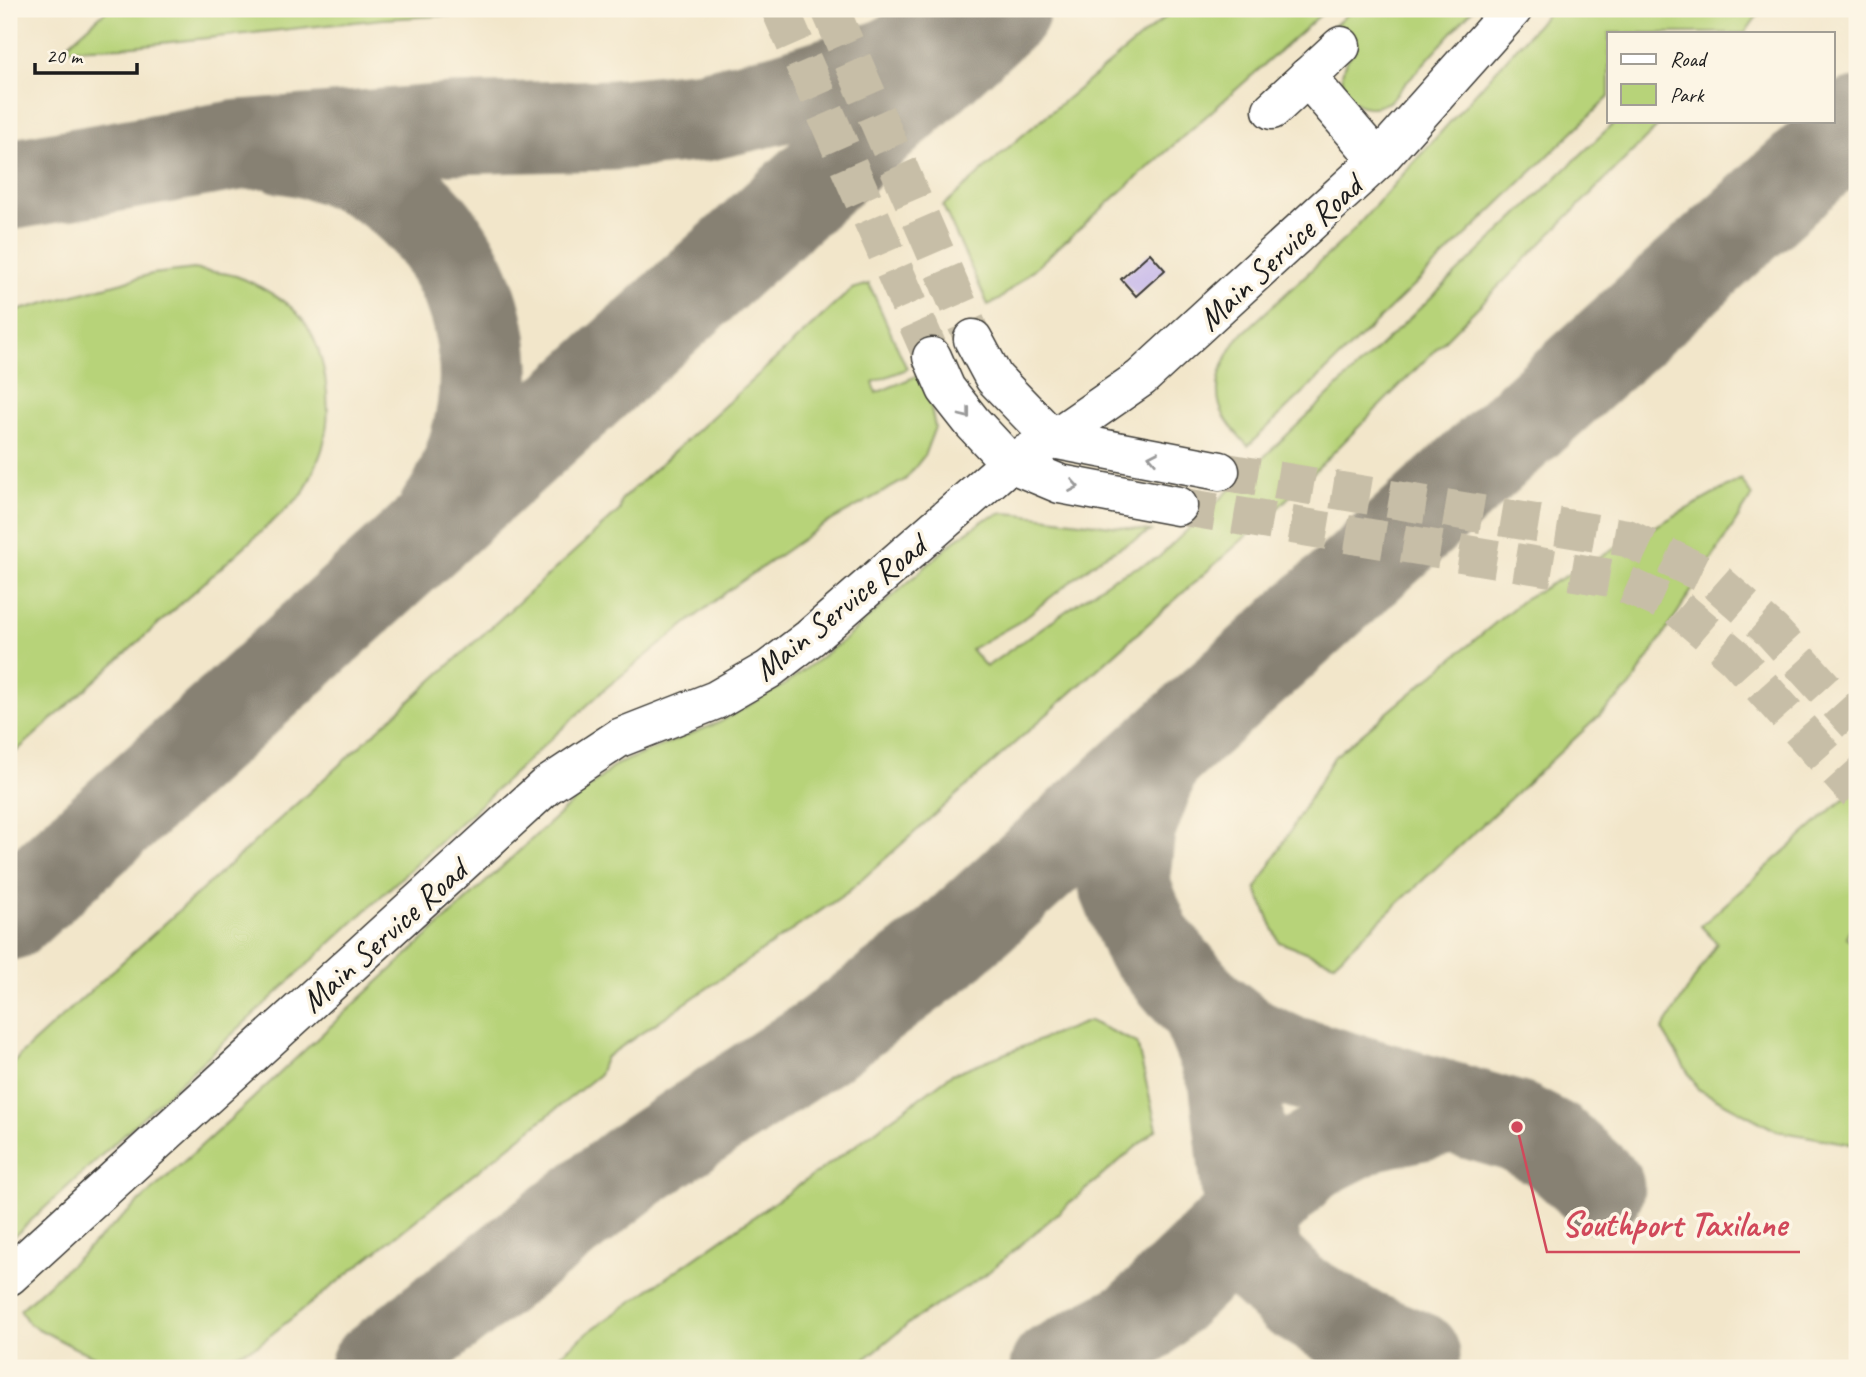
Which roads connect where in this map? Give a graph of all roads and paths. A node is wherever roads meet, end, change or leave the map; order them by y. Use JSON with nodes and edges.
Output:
{"nodes":[{"id":1,"x":1513,"y":9,"type":"edge"},
{"id":2,"x":1341,"y":46,"type":"dead end"},
{"id":3,"x":1307,"y":77,"type":"junction"},
{"id":4,"x":1272,"y":110,"type":"dead end"},
{"id":5,"x":1378,"y":160,"type":"junction"},
{"id":6,"x":973,"y":339,"type":"tunnel mouth"},
{"id":7,"x":932,"y":357,"type":"tunnel mouth"},
{"id":8,"x":1053,"y":439,"type":"junction"},
{"id":9,"x":1010,"y":463,"type":"junction"},
{"id":10,"x":1220,"y":471,"type":"tunnel mouth"},
{"id":11,"x":1178,"y":506,"type":"tunnel mouth"},
{"id":12,"x":9,"y":1276,"type":"edge"}],
"edges":[{"from":1,"to":5,"type":"lane","name":"Main Service Road"},
{"from":2,"to":3,"type":"lane"},
{"from":3,"to":4,"type":"lane"},
{"from":3,"to":5,"type":"lane"},
{"from":5,"to":8,"type":"lane","name":"Main Service Road"},
{"from":6,"to":8,"type":"lane"},
{"from":7,"to":9,"type":"lane","one_way":true},
{"from":8,"to":9,"type":"lane","name":"Main Service Road"},
{"from":10,"to":8,"type":"lane","one_way":true},
{"from":9,"to":11,"type":"lane","one_way":true},
{"from":9,"to":12,"type":"lane","name":"Main Service Road"}]}
